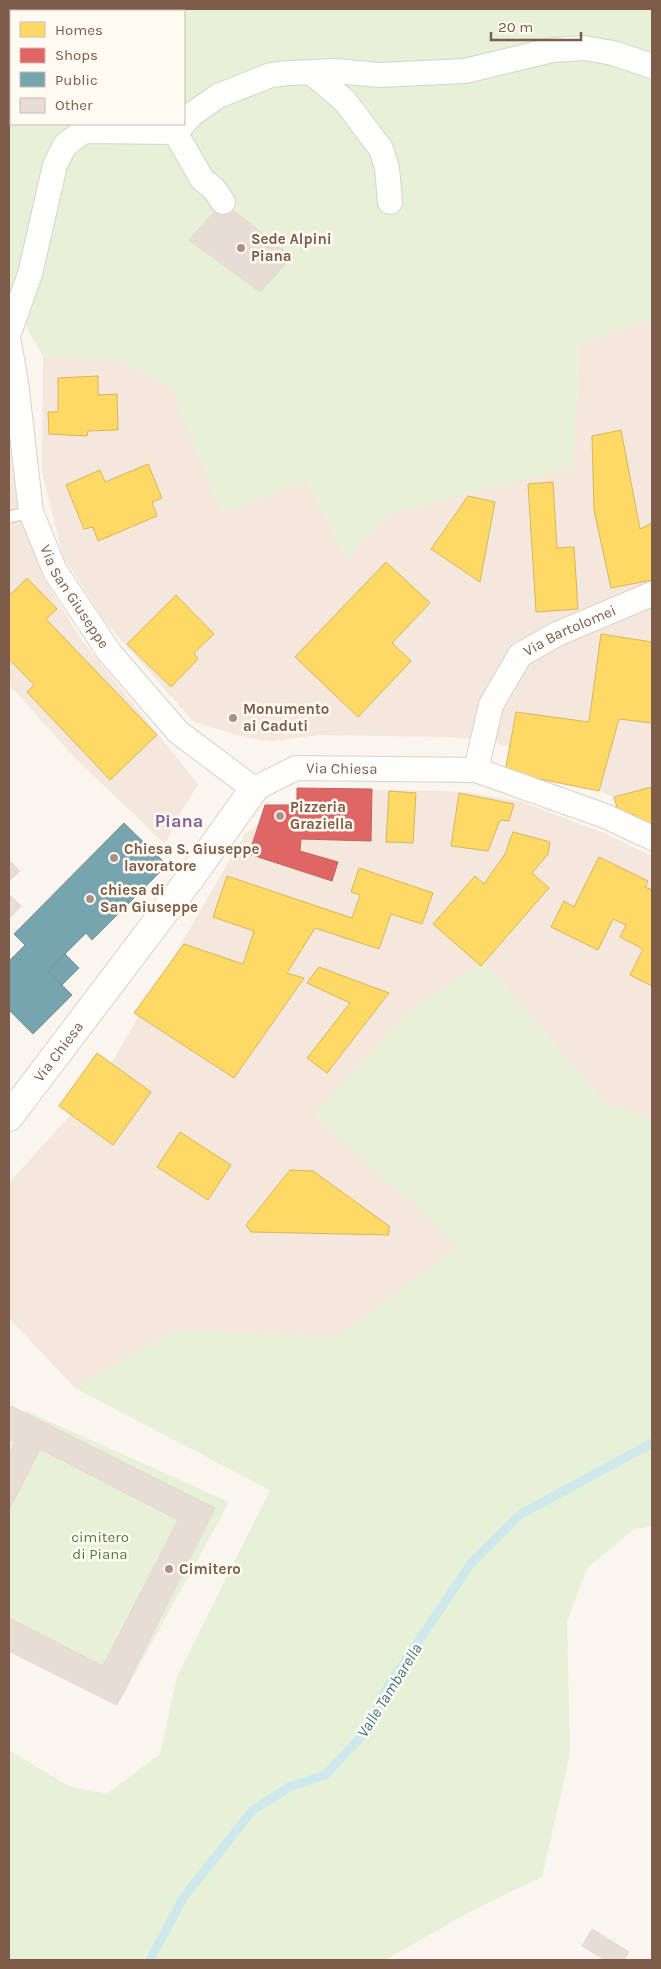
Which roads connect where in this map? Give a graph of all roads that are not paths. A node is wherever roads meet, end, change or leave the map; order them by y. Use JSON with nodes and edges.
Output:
{"nodes":[{"id":1,"x":652,"y":66,"type":"edge"},
{"id":2,"x":312,"y":73,"type":"junction"},
{"id":3,"x":185,"y":121,"type":"edge"},
{"id":4,"x":180,"y":126,"type":"edge"},
{"id":5,"x":223,"y":202,"type":"dead end"},
{"id":6,"x":390,"y":202,"type":"dead end"},
{"id":7,"x":9,"y":333,"type":"edge"},
{"id":8,"x":9,"y":343,"type":"edge"},
{"id":9,"x":20,"y":514,"type":"edge"},
{"id":10,"x":652,"y":594,"type":"edge"},
{"id":11,"x":476,"y":770,"type":"junction"},
{"id":12,"x":254,"y":789,"type":"junction"},
{"id":13,"x":652,"y":838,"type":"edge"},
{"id":14,"x":9,"y":1117,"type":"edge"}],
"edges":[{"from":1,"to":2,"type":"street"},
{"from":2,"to":3,"type":"street"},
{"from":2,"to":6,"type":"street"},
{"from":4,"to":5,"type":"street"},
{"from":4,"to":7,"type":"street"},
{"from":8,"to":9,"type":"street","name":"Via San Giuseppe"},
{"from":9,"to":12,"type":"street","name":"Via San Giuseppe"},
{"from":10,"to":11,"type":"street","name":"Via Bartolomei"},
{"from":11,"to":12,"type":"street","name":"Via Chiesa"},
{"from":11,"to":13,"type":"street","name":"Via Chiesa"},
{"from":12,"to":14,"type":"street","name":"Via Chiesa"}]}
